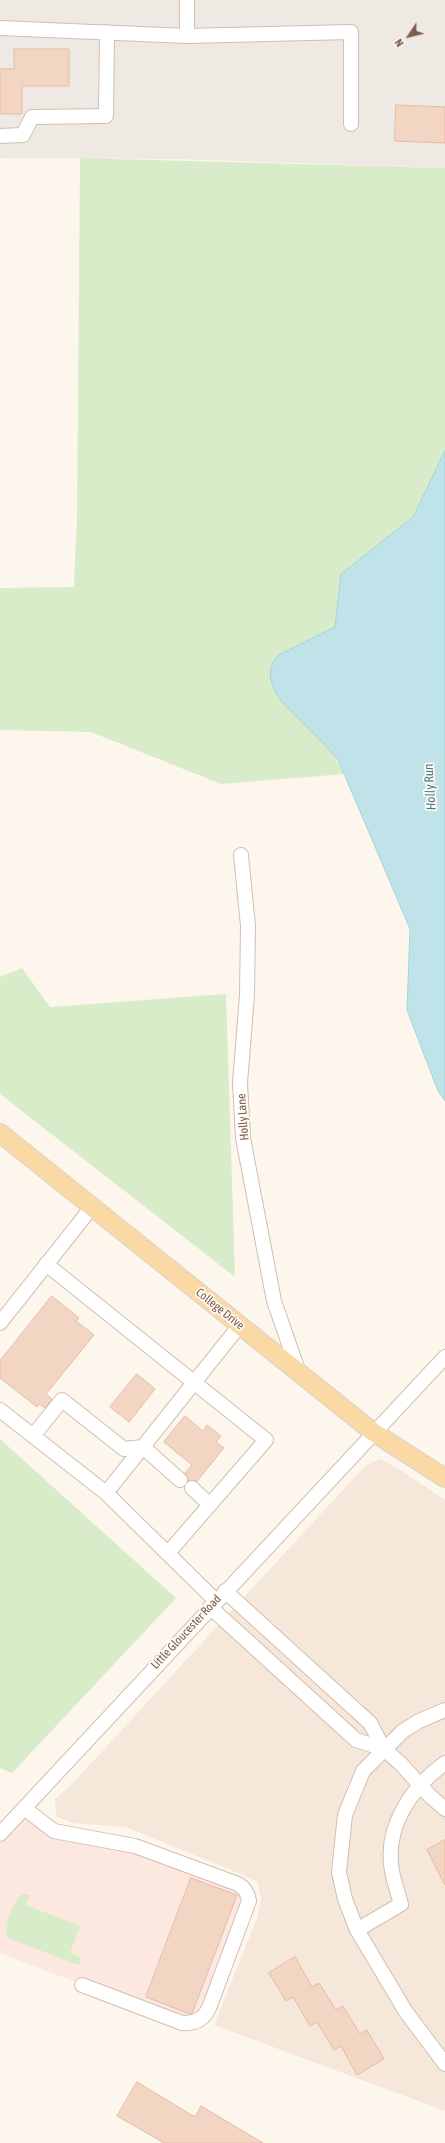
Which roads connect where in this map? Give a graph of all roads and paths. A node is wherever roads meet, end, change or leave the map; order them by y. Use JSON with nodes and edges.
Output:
{"nodes":[{"id":1,"x":187,"y":0,"type":"edge"},
{"id":2,"x":0,"y":28,"type":"edge"},
{"id":3,"x":107,"y":32,"type":"junction"},
{"id":4,"x":187,"y":36,"type":"junction"},
{"id":5,"x":351,"y":124,"type":"dead end"},
{"id":6,"x":0,"y":136,"type":"edge"},
{"id":7,"x":240,"y":855,"type":"dead end"},
{"id":8,"x":0,"y":1133,"type":"edge"},
{"id":9,"x":92,"y":1207,"type":"junction"},
{"id":10,"x":46,"y":1264,"type":"junction"},
{"id":11,"x":0,"y":1322,"type":"edge"},
{"id":12,"x":240,"y":1325,"type":"junction"},
{"id":13,"x":445,"y":1357,"type":"edge"},
{"id":14,"x":299,"y":1373,"type":"junction"},
{"id":15,"x":194,"y":1382,"type":"junction"},
{"id":16,"x":0,"y":1410,"type":"edge"},
{"id":17,"x":373,"y":1432,"type":"junction"},
{"id":18,"x":33,"y":1436,"type":"junction"},
{"id":19,"x":143,"y":1447,"type":"junction"},
{"id":20,"x":445,"y":1478,"type":"edge"},
{"id":21,"x":180,"y":1480,"type":"dead end"},
{"id":22,"x":192,"y":1488,"type":"dead end"},
{"id":23,"x":106,"y":1493,"type":"junction"},
{"id":24,"x":210,"y":1505,"type":"junction"},
{"id":25,"x":168,"y":1553,"type":"junction"},
{"id":26,"x":217,"y":1600,"type":"junction"},
{"id":27,"x":296,"y":1655,"type":"junction"},
{"id":28,"x":281,"y":1672,"type":"junction"},
{"id":29,"x":445,"y":1710,"type":"edge"},
{"id":30,"x":384,"y":1749,"type":"junction"},
{"id":31,"x":445,"y":1763,"type":"edge"},
{"id":32,"x":420,"y":1785,"type":"junction"},
{"id":33,"x":24,"y":1808,"type":"junction"},
{"id":34,"x":445,"y":1809,"type":"edge"},
{"id":35,"x":6,"y":1819,"type":"edge"},
{"id":36,"x":0,"y":1834,"type":"edge"},
{"id":37,"x":357,"y":1930,"type":"junction"},
{"id":38,"x":82,"y":1985,"type":"dead end"},
{"id":39,"x":445,"y":2064,"type":"edge"}],
"edges":[{"from":1,"to":4,"type":"street"},
{"from":2,"to":3,"type":"street"},
{"from":3,"to":4,"type":"street"},
{"from":3,"to":6,"type":"street"},
{"from":4,"to":5,"type":"street"},
{"from":7,"to":14,"type":"street","name":"Holly Lane"},
{"from":8,"to":9,"type":"main road","name":"College Drive"},
{"from":9,"to":10,"type":"street"},
{"from":9,"to":12,"type":"main road","name":"College Drive"},
{"from":10,"to":11,"type":"street"},
{"from":10,"to":15,"type":"street"},
{"from":12,"to":14,"type":"main road","name":"College Drive"},
{"from":12,"to":15,"type":"street"},
{"from":13,"to":17,"type":"street","name":"Little Gloucester Road"},
{"from":14,"to":17,"type":"main road","name":"College Drive"},
{"from":15,"to":19,"type":"street"},
{"from":15,"to":24,"type":"street"},
{"from":16,"to":18,"type":"street"},
{"from":17,"to":20,"type":"main road","name":"College Drive"},
{"from":17,"to":26,"type":"street","name":"Little Gloucester Road"},
{"from":18,"to":19,"type":"street"},
{"from":18,"to":23,"type":"street"},
{"from":19,"to":21,"type":"street"},
{"from":19,"to":23,"type":"street"},
{"from":22,"to":24,"type":"street"},
{"from":23,"to":25,"type":"street"},
{"from":24,"to":25,"type":"street"},
{"from":25,"to":26,"type":"street"},
{"from":26,"to":27,"type":"street"},
{"from":26,"to":28,"type":"street"},
{"from":26,"to":33,"type":"street","name":"Little Gloucester Road"},
{"from":27,"to":28,"type":"street"},
{"from":27,"to":30,"type":"street"},
{"from":28,"to":30,"type":"street"},
{"from":29,"to":30,"type":"street"},
{"from":30,"to":32,"type":"street"},
{"from":30,"to":37,"type":"street"},
{"from":31,"to":32,"type":"street"},
{"from":32,"to":34,"type":"street"},
{"from":32,"to":37,"type":"street"},
{"from":33,"to":35,"type":"street","name":"Little Gloucester Road"},
{"from":33,"to":38,"type":"street"},
{"from":35,"to":36,"type":"street","name":"Little Gloucester Road"},
{"from":37,"to":39,"type":"street"}]}
